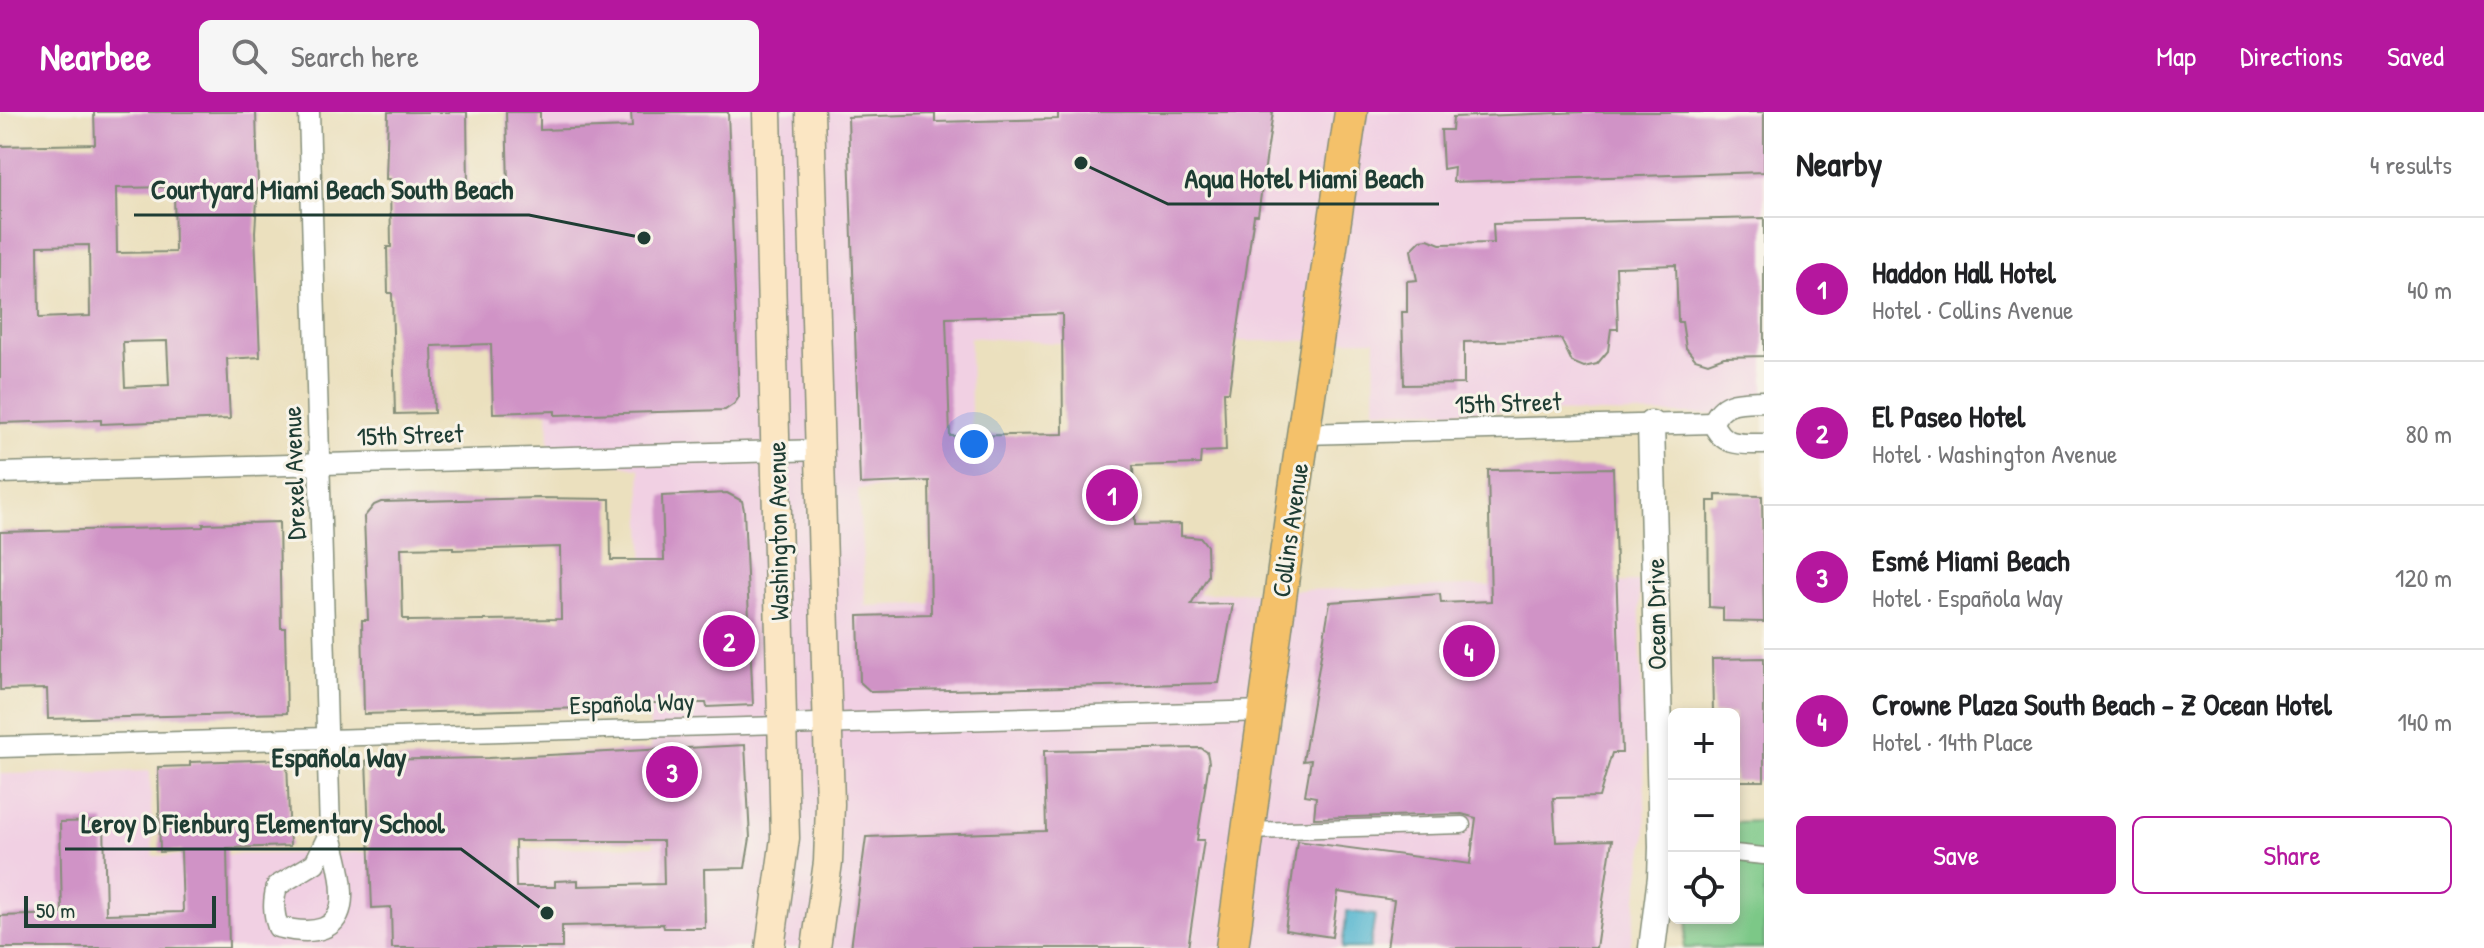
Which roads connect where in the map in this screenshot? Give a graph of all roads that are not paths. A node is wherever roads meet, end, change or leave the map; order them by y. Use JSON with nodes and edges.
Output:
{"nodes":[{"id":1,"x":309,"y":112,"type":"edge"},
{"id":2,"x":767,"y":112,"type":"edge"},
{"id":3,"x":810,"y":112,"type":"edge"},
{"id":4,"x":1351,"y":112,"type":"edge"},
{"id":5,"x":1764,"y":401,"type":"edge"},
{"id":6,"x":1713,"y":423,"type":"junction"},
{"id":7,"x":1651,"y":424,"type":"junction"},
{"id":8,"x":1304,"y":434,"type":"junction"},
{"id":9,"x":1764,"y":444,"type":"edge"},
{"id":10,"x":821,"y":450,"type":"junction"},
{"id":11,"x":776,"y":451,"type":"junction"},
{"id":12,"x":320,"y":464,"type":"junction"},
{"id":13,"x":0,"y":473,"type":"edge"},
{"id":14,"x":1266,"y":711,"type":"junction"},
{"id":15,"x":827,"y":722,"type":"junction"},
{"id":16,"x":782,"y":725,"type":"junction"},
{"id":17,"x":327,"y":738,"type":"junction"},
{"id":18,"x":0,"y":747,"type":"edge"},
{"id":19,"x":1462,"y":825,"type":"dead end"},
{"id":20,"x":1248,"y":831,"type":"junction"},
{"id":21,"x":330,"y":832,"type":"junction"},
{"id":22,"x":1740,"y":854,"type":"edge"},
{"id":23,"x":1764,"y":856,"type":"edge"},
{"id":24,"x":770,"y":948,"type":"edge"},
{"id":25,"x":816,"y":948,"type":"edge"},
{"id":26,"x":1232,"y":948,"type":"edge"},
{"id":27,"x":1652,"y":948,"type":"edge"}],
"edges":[{"from":1,"to":12,"type":"street","name":"Drexel Avenue"},
{"from":2,"to":11,"type":"main road","name":"Washington Avenue"},
{"from":3,"to":10,"type":"main road","name":"Washington Avenue"},
{"from":4,"to":8,"type":"main road","name":"Collins Avenue"},
{"from":5,"to":6,"type":"street"},
{"from":6,"to":7,"type":"street","name":"15th Street"},
{"from":6,"to":9,"type":"street"},
{"from":7,"to":8,"type":"street","name":"15th Street"},
{"from":7,"to":27,"type":"street","name":"Ocean Drive"},
{"from":8,"to":14,"type":"main road","name":"Collins Avenue"},
{"from":10,"to":11,"type":"street","name":"15th Street"},
{"from":10,"to":15,"type":"main road","name":"Washington Avenue"},
{"from":11,"to":12,"type":"street","name":"15th Street"},
{"from":11,"to":16,"type":"main road","name":"Washington Avenue"},
{"from":12,"to":13,"type":"street","name":"15th Street"},
{"from":12,"to":17,"type":"street","name":"Drexel Avenue"},
{"from":14,"to":15,"type":"street","name":"Española Way"},
{"from":14,"to":20,"type":"main road","name":"Collins Avenue"},
{"from":15,"to":16,"type":"street","name":"Española Way"},
{"from":15,"to":25,"type":"main road","name":"Washington Avenue"},
{"from":16,"to":17,"type":"street","name":"Española Way"},
{"from":16,"to":24,"type":"main road","name":"Washington Avenue"},
{"from":17,"to":18,"type":"street","name":"Española Way"},
{"from":17,"to":21,"type":"street","name":"Drexel Avenue"},
{"from":19,"to":20,"type":"street"},
{"from":20,"to":26,"type":"main road","name":"Collins Avenue"},
{"from":21,"to":21,"type":"street","name":"Drexel Avenue"},
{"from":22,"to":23,"type":"street"}]}
